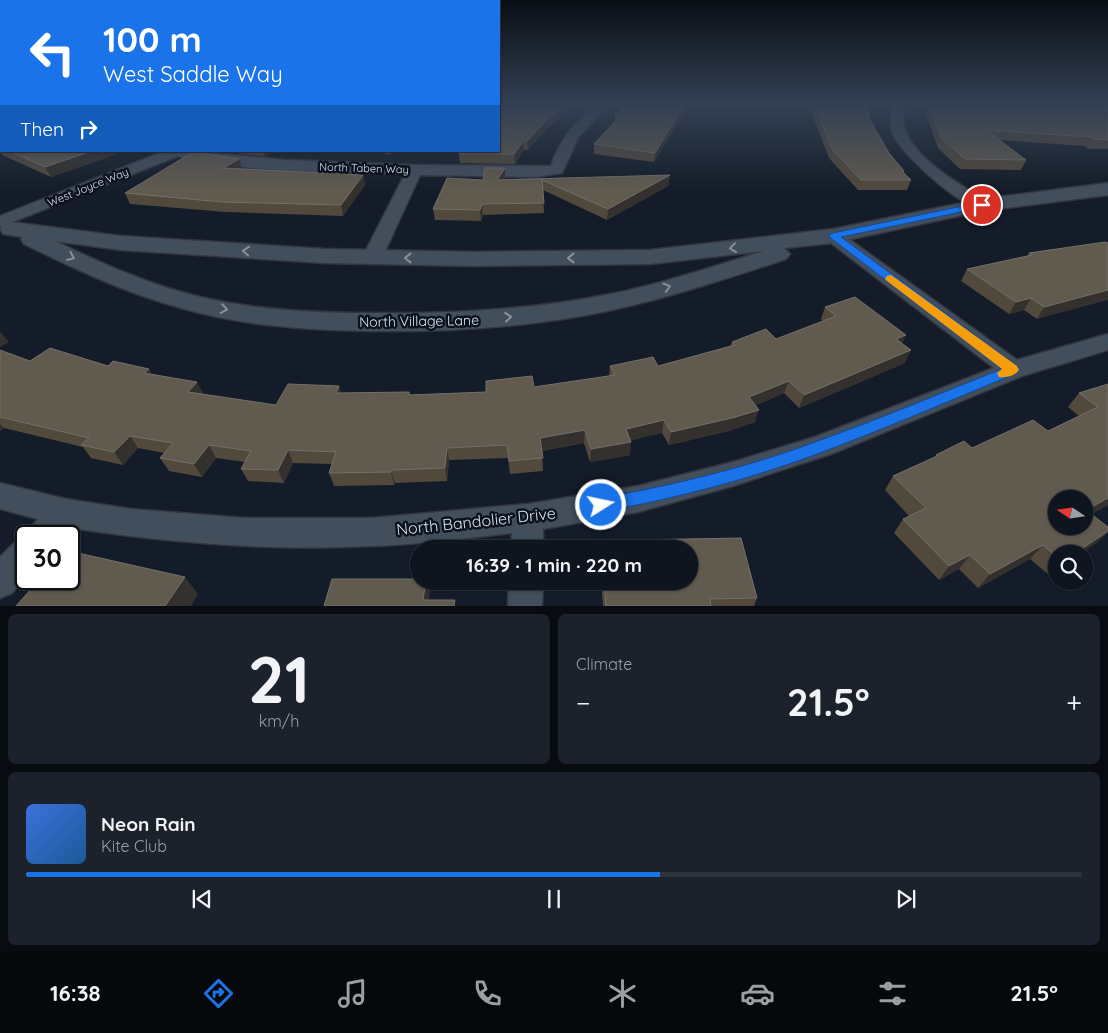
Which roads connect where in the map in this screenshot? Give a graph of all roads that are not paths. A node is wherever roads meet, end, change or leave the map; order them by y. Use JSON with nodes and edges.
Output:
{"nodes":[{"id":1,"x":572,"y":134,"type":"edge"},
{"id":2,"x":900,"y":134,"type":"edge"},
{"id":3,"x":174,"y":152,"type":"edge"},
{"id":4,"x":304,"y":152,"type":"edge"},
{"id":5,"x":285,"y":165,"type":"junction"},
{"id":6,"x":415,"y":170,"type":"junction"},
{"id":7,"x":1108,"y":190,"type":"edge"},
{"id":8,"x":982,"y":205,"type":"junction"},
{"id":9,"x":4,"y":225,"type":"edge"},
{"id":10,"x":833,"y":236,"type":"junction"},
{"id":11,"x":372,"y":258,"type":"junction"},
{"id":12,"x":1108,"y":342,"type":"edge"},
{"id":13,"x":1013,"y":370,"type":"junction"},
{"id":14,"x":0,"y":496,"type":"edge"},
{"id":15,"x":66,"y":513,"type":"junction"},
{"id":16,"x":528,"y":518,"type":"junction"},
{"id":17,"x":54,"y":525,"type":"edge"},
{"id":18,"x":527,"y":540,"type":"edge"},
{"id":19,"x":15,"y":565,"type":"edge"},
{"id":20,"x":0,"y":581,"type":"edge"},
{"id":21,"x":526,"y":590,"type":"edge"},
{"id":22,"x":525,"y":606,"type":"edge"}],
"edges":[{"from":1,"to":6,"type":"street","name":"North Taben Way"},
{"from":2,"to":8,"type":"street"},
{"from":3,"to":5,"type":"street","name":"North Taben Way"},
{"from":3,"to":9,"type":"street","name":"West Joyce Way"},
{"from":4,"to":5,"type":"street"},
{"from":5,"to":6,"type":"street","name":"North Taben Way"},
{"from":6,"to":11,"type":"street"},
{"from":7,"to":8,"type":"street","name":"North Village Lane"},
{"from":8,"to":10,"type":"street","name":"North Village Lane"},
{"from":9,"to":10,"type":"street","name":"North Village Lane","one_way":true},
{"from":11,"to":9,"type":"street","name":"North Village Lane","one_way":true},
{"from":10,"to":11,"type":"street","name":"North Village Lane","one_way":true},
{"from":10,"to":13,"type":"street"},
{"from":12,"to":13,"type":"street","name":"North Bandolier Drive"},
{"from":13,"to":16,"type":"street","name":"North Bandolier Drive"},
{"from":14,"to":15,"type":"street","name":"North Bandolier Drive"},
{"from":15,"to":16,"type":"street","name":"North Bandolier Drive"},
{"from":15,"to":17,"type":"street"},
{"from":16,"to":18,"type":"street"},
{"from":19,"to":20,"type":"street"},
{"from":21,"to":22,"type":"street"}]}
